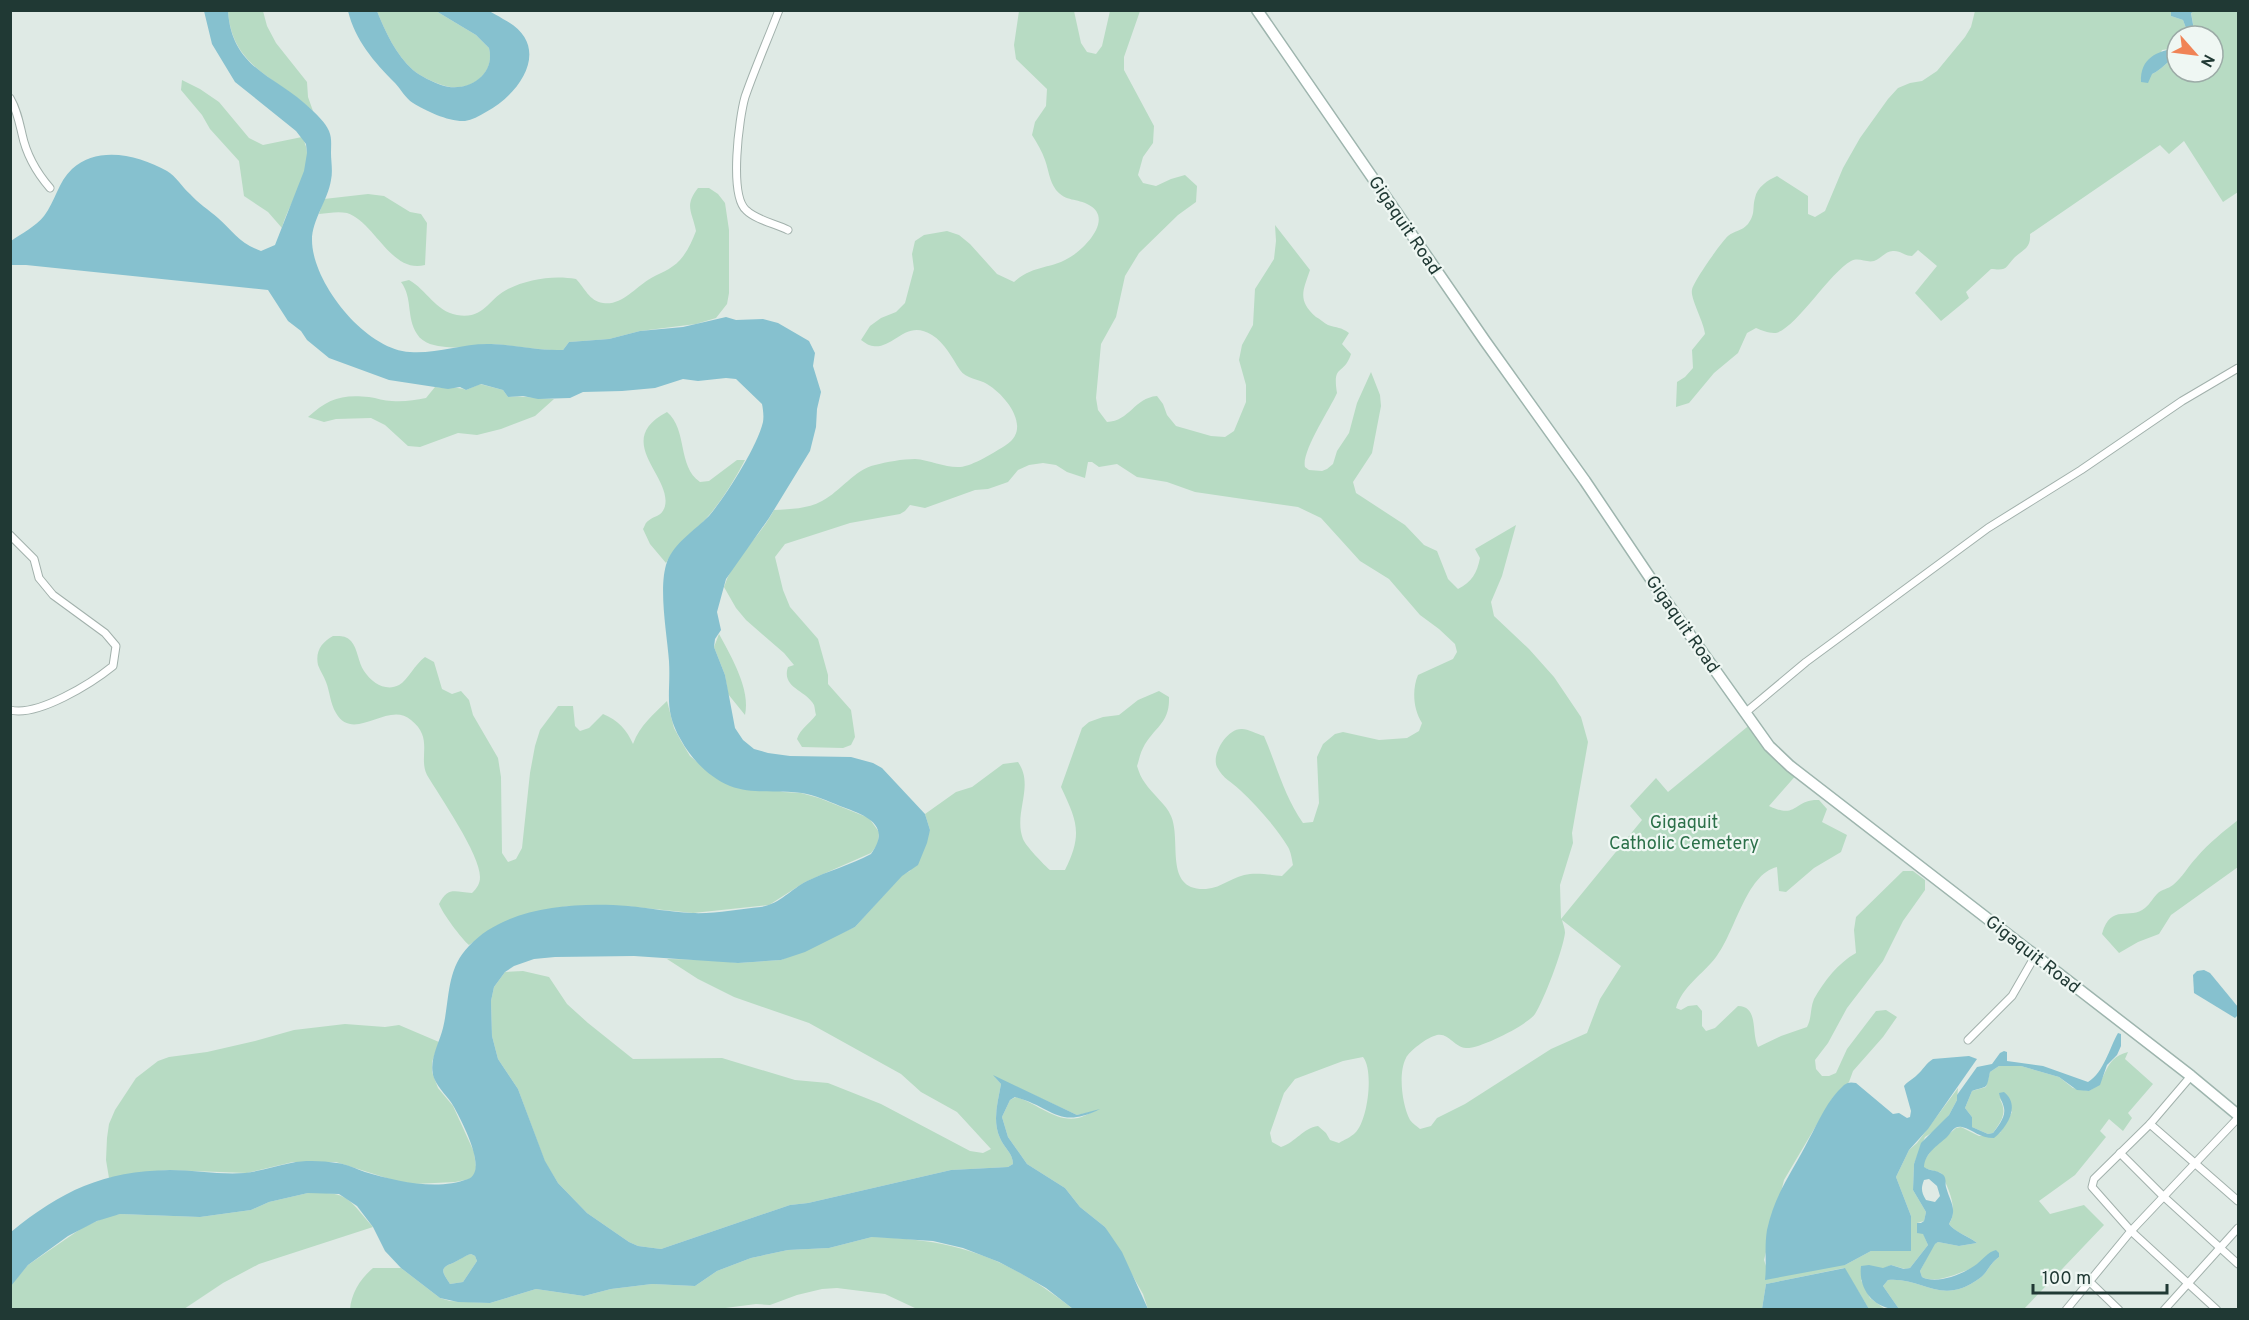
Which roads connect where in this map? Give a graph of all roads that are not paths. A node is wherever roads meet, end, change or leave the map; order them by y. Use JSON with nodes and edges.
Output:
{"nodes":[{"id":1,"x":779,"y":10,"type":"edge"},
{"id":2,"x":1257,"y":10,"type":"edge"},
{"id":3,"x":10,"y":98,"type":"edge"},
{"id":4,"x":50,"y":188,"type":"dead end"},
{"id":5,"x":788,"y":230,"type":"dead end"},
{"id":6,"x":2238,"y":368,"type":"edge"},
{"id":7,"x":10,"y":535,"type":"edge"},
{"id":8,"x":10,"y":710,"type":"edge"},
{"id":9,"x":1745,"y":713,"type":"junction"},
{"id":10,"x":2035,"y":956,"type":"junction"},
{"id":11,"x":1968,"y":1040,"type":"dead end"},
{"id":12,"x":2191,"y":1076,"type":"junction"},
{"id":13,"x":2238,"y":1116,"type":"edge"},
{"id":14,"x":2150,"y":1124,"type":"junction"},
{"id":15,"x":2120,"y":1153,"type":"junction"},
{"id":16,"x":2195,"y":1163,"type":"junction"},
{"id":17,"x":2163,"y":1196,"type":"junction"},
{"id":18,"x":2238,"y":1201,"type":"edge"},
{"id":19,"x":2238,"y":1228,"type":"edge"},
{"id":20,"x":2131,"y":1231,"type":"junction"},
{"id":21,"x":2220,"y":1249,"type":"junction"},
{"id":22,"x":2238,"y":1264,"type":"edge"},
{"id":23,"x":2090,"y":1282,"type":"junction"},
{"id":24,"x":2189,"y":1284,"type":"junction"},
{"id":25,"x":2066,"y":1310,"type":"edge"},
{"id":26,"x":2119,"y":1310,"type":"edge"},
{"id":27,"x":2164,"y":1310,"type":"edge"},
{"id":28,"x":2217,"y":1310,"type":"edge"}],
"edges":[{"from":1,"to":5,"type":"street"},
{"from":2,"to":9,"type":"main road","name":"Gigaquit Road"},
{"from":3,"to":4,"type":"street"},
{"from":6,"to":9,"type":"street"},
{"from":7,"to":8,"type":"street"},
{"from":9,"to":10,"type":"main road","name":"Gigaquit Road"},
{"from":10,"to":11,"type":"street"},
{"from":10,"to":12,"type":"main road","name":"Gigaquit Road"},
{"from":12,"to":13,"type":"main road","name":"Gigaquit Road"},
{"from":12,"to":14,"type":"street"},
{"from":13,"to":16,"type":"street"},
{"from":14,"to":15,"type":"street"},
{"from":14,"to":16,"type":"street"},
{"from":15,"to":17,"type":"street"},
{"from":15,"to":20,"type":"street"},
{"from":16,"to":17,"type":"street"},
{"from":16,"to":18,"type":"street"},
{"from":17,"to":20,"type":"street"},
{"from":17,"to":21,"type":"street"},
{"from":19,"to":21,"type":"street"},
{"from":20,"to":23,"type":"street"},
{"from":20,"to":24,"type":"street"},
{"from":21,"to":22,"type":"street"},
{"from":21,"to":24,"type":"street"},
{"from":23,"to":25,"type":"street"},
{"from":23,"to":26,"type":"street"},
{"from":24,"to":27,"type":"street"},
{"from":24,"to":28,"type":"street"}]}
